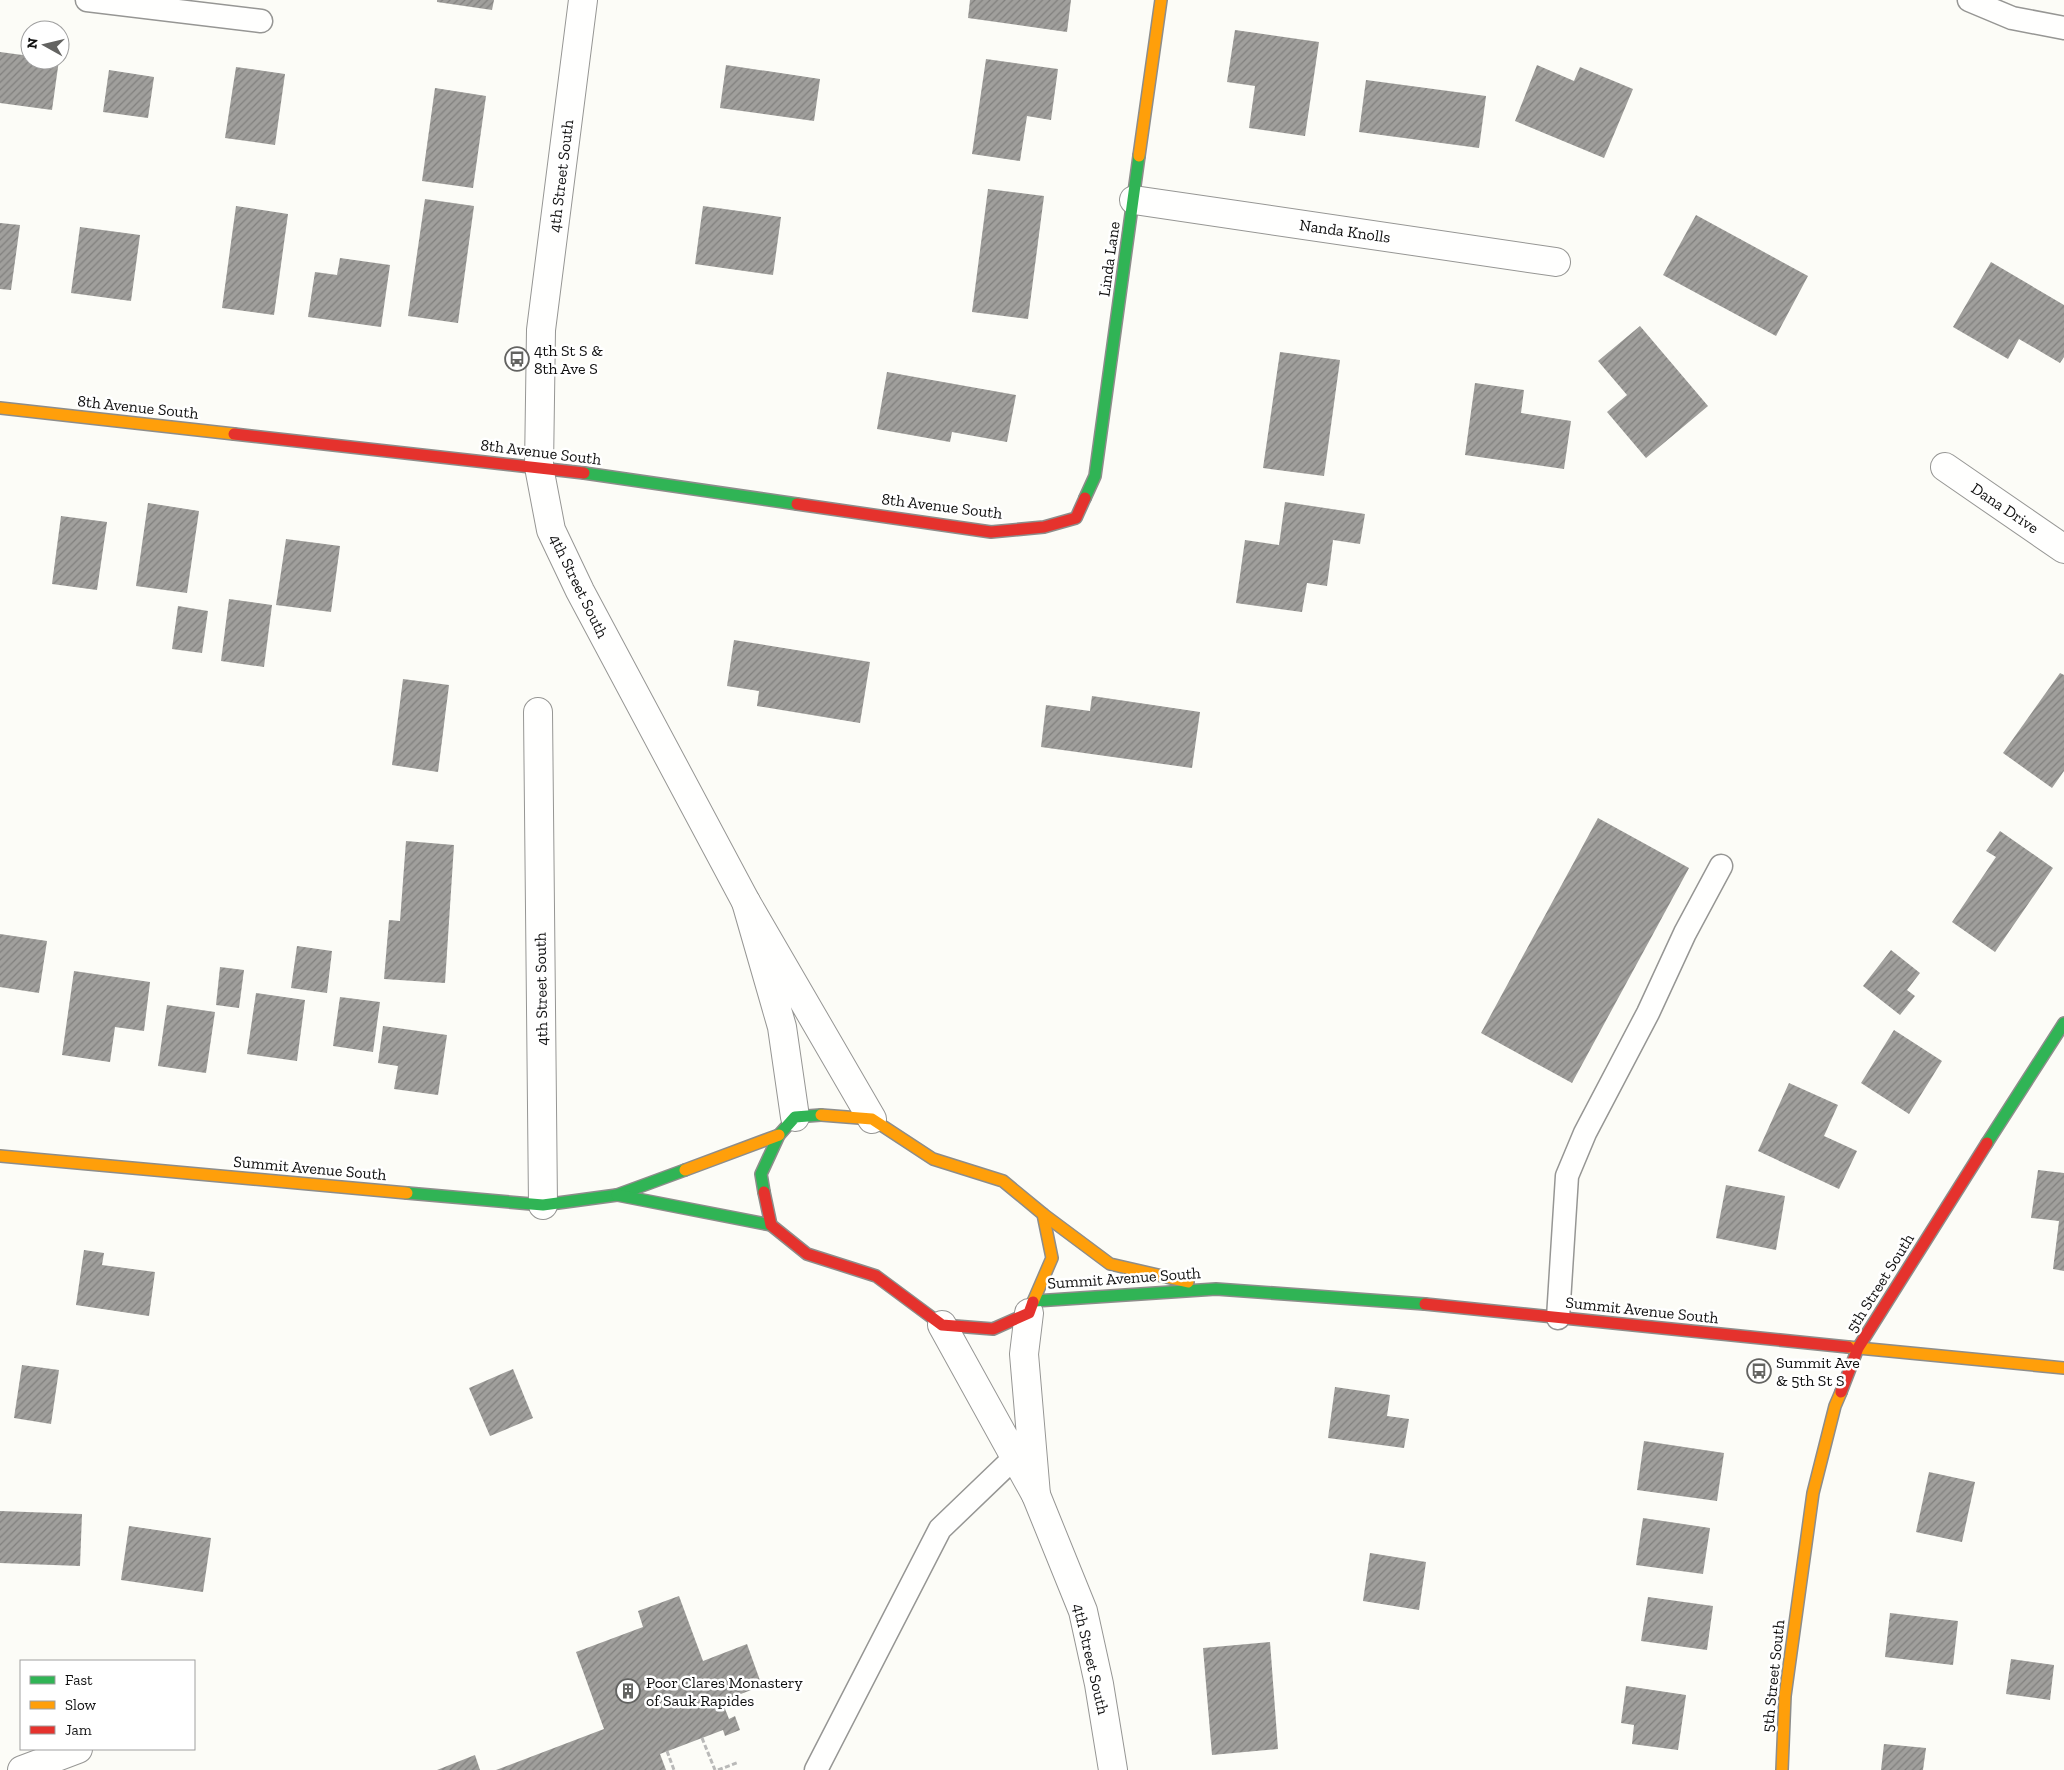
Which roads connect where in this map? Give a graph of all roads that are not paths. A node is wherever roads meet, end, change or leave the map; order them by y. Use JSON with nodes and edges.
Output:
{"nodes":[{"id":1,"x":87,"y":0,"type":"edge"},
{"id":2,"x":583,"y":0,"type":"edge"},
{"id":3,"x":1161,"y":0,"type":"edge"},
{"id":4,"x":1969,"y":0,"type":"edge"},
{"id":5,"x":260,"y":21,"type":"dead end"},
{"id":6,"x":2064,"y":28,"type":"edge"},
{"id":7,"x":1134,"y":200,"type":"junction"},
{"id":8,"x":1556,"y":262,"type":"dead end"},
{"id":9,"x":0,"y":408,"type":"edge"},
{"id":10,"x":539,"y":467,"type":"junction"},
{"id":11,"x":1945,"y":467,"type":"dead end"},
{"id":12,"x":1076,"y":518,"type":"joint"},
{"id":13,"x":2064,"y":549,"type":"edge"},
{"id":14,"x":538,"y":712,"type":"dead end"},
{"id":15,"x":1721,"y":866,"type":"dead end"},
{"id":16,"x":746,"y":902,"type":"junction"},
{"id":17,"x":2064,"y":1023,"type":"edge"},
{"id":18,"x":872,"y":1119,"type":"junction"},
{"id":19,"x":787,"y":1126,"type":"junction"},
{"id":20,"x":0,"y":1156,"type":"edge"},
{"id":21,"x":617,"y":1195,"type":"junction"},
{"id":22,"x":543,"y":1205,"type":"junction"},
{"id":23,"x":1043,"y":1214,"type":"junction"},
{"id":24,"x":770,"y":1225,"type":"junction"},
{"id":25,"x":1216,"y":1288,"type":"junction"},
{"id":26,"x":1032,"y":1307,"type":"junction"},
{"id":27,"x":1558,"y":1318,"type":"junction"},
{"id":28,"x":942,"y":1325,"type":"junction"},
{"id":29,"x":1858,"y":1348,"type":"junction"},
{"id":30,"x":2064,"y":1368,"type":"edge"},
{"id":31,"x":1015,"y":1457,"type":"junction"},
{"id":32,"x":1036,"y":1495,"type":"junction"},
{"id":33,"x":75,"y":1750,"type":"edge"},
{"id":34,"x":22,"y":1770,"type":"edge"},
{"id":35,"x":816,"y":1770,"type":"edge"},
{"id":36,"x":1113,"y":1770,"type":"edge"},
{"id":37,"x":1782,"y":1770,"type":"edge"}],
"edges":[{"from":1,"to":5,"type":"lane"},
{"from":2,"to":10,"type":"street","name":"4th Street South"},
{"from":3,"to":7,"type":"street","name":"Linda Lane"},
{"from":4,"to":6,"type":"lane"},
{"from":7,"to":8,"type":"street","name":"Nanda Knolls"},
{"from":7,"to":12,"type":"street","name":"Linda Lane"},
{"from":9,"to":10,"type":"street","name":"8th Avenue South"},
{"from":10,"to":12,"type":"street","name":"8th Avenue South"},
{"from":10,"to":16,"type":"street","name":"4th Street South"},
{"from":11,"to":13,"type":"street","name":"Dana Drive"},
{"from":14,"to":22,"type":"street","name":"4th Street South"},
{"from":15,"to":27,"type":"lane"},
{"from":16,"to":18,"type":"street","name":"4th Street South"},
{"from":16,"to":19,"type":"street","name":"4th Street South"},
{"from":17,"to":29,"type":"street","name":"5th Street South"},
{"from":18,"to":19,"type":"street","name":"Summit Avenue South"},
{"from":18,"to":23,"type":"street","name":"Summit Avenue South"},
{"from":19,"to":21,"type":"street","name":"Summit Avenue South"},
{"from":19,"to":24,"type":"street"},
{"from":20,"to":22,"type":"street","name":"Summit Avenue South"},
{"from":21,"to":22,"type":"street","name":"Summit Avenue South"},
{"from":21,"to":24,"type":"street","name":"Summit Avenue South"},
{"from":23,"to":25,"type":"street","name":"Summit Avenue South"},
{"from":23,"to":26,"type":"street","name":"Summit Avenue South"},
{"from":24,"to":28,"type":"street","name":"Summit Avenue South"},
{"from":25,"to":26,"type":"street","name":"Summit Avenue South"},
{"from":25,"to":27,"type":"street","name":"Summit Avenue South"},
{"from":26,"to":28,"type":"street","name":"Summit Avenue South"},
{"from":26,"to":32,"type":"street","name":"4th Street South"},
{"from":27,"to":29,"type":"street","name":"Summit Avenue South"},
{"from":28,"to":31,"type":"street","name":"4th Street South"},
{"from":29,"to":30,"type":"street","name":"Summit Avenue South"},
{"from":29,"to":37,"type":"street","name":"5th Street South"},
{"from":31,"to":32,"type":"street","name":"4th Street South"},
{"from":31,"to":35,"type":"lane"},
{"from":32,"to":36,"type":"street","name":"4th Street South"},
{"from":33,"to":34,"type":"street"}]}
